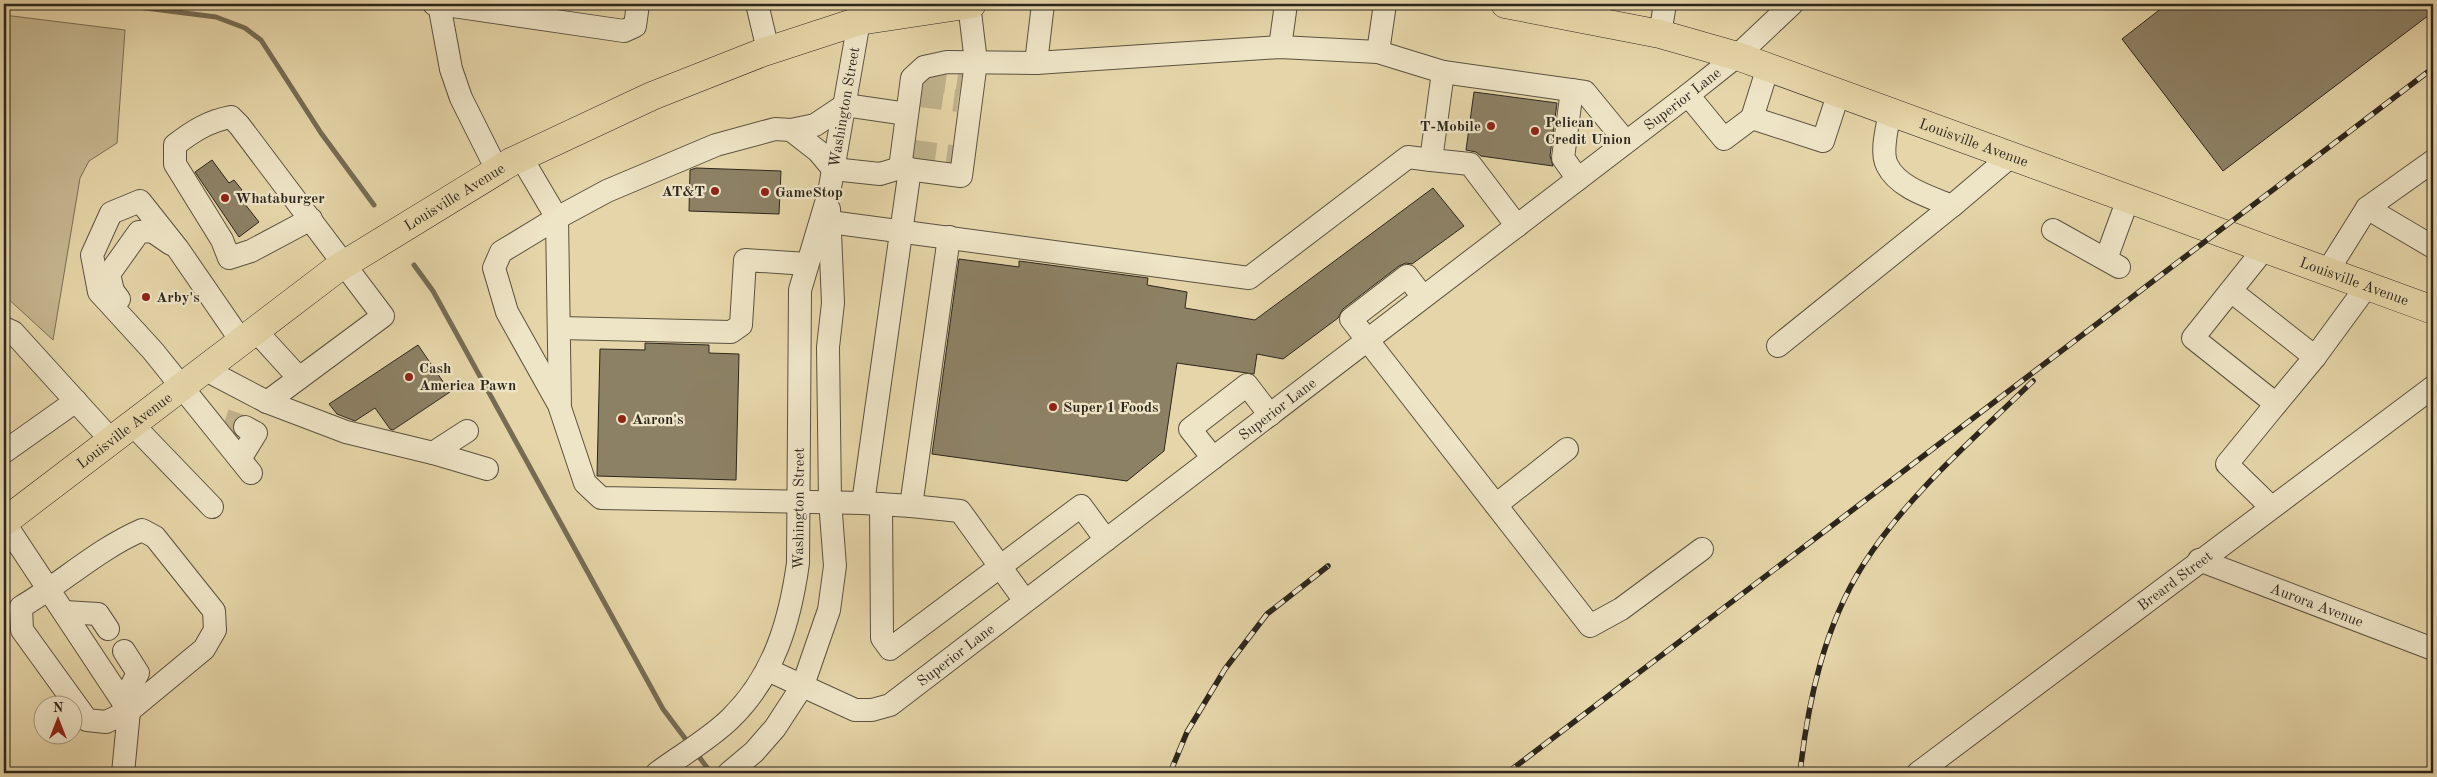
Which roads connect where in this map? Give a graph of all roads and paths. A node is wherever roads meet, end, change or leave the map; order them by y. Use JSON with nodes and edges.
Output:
{"nodes":[{"id":1,"x":434,"y":4,"type":"edge"},
{"id":2,"x":438,"y":4,"type":"edge"},
{"id":3,"x":638,"y":4,"type":"edge"},
{"id":4,"x":757,"y":4,"type":"edge"},
{"id":5,"x":970,"y":4,"type":"edge"},
{"id":6,"x":1043,"y":4,"type":"edge"},
{"id":7,"x":1286,"y":4,"type":"edge"},
{"id":8,"x":1385,"y":4,"type":"edge"},
{"id":9,"x":1505,"y":4,"type":"edge"},
{"id":10,"x":1665,"y":4,"type":"edge"},
{"id":11,"x":1792,"y":4,"type":"edge"},
{"id":12,"x":861,"y":12,"type":"edge"},
{"id":13,"x":1660,"y":34,"type":"junction"},
{"id":14,"x":1280,"y":47,"type":"junction"},
{"id":15,"x":768,"y":50,"type":"junction"},
{"id":16,"x":1378,"y":52,"type":"junction"},
{"id":17,"x":1737,"y":56,"type":"junction"},
{"id":18,"x":976,"y":62,"type":"junction"},
{"id":19,"x":1036,"y":63,"type":"junction"},
{"id":20,"x":1768,"y":67,"type":"junction"},
{"id":21,"x":1443,"y":72,"type":"junction"},
{"id":22,"x":1572,"y":90,"type":"junction"},
{"id":23,"x":1839,"y":92,"type":"junction"},
{"id":24,"x":1688,"y":95,"type":"junction"},
{"id":25,"x":845,"y":105,"type":"junction"},
{"id":26,"x":1890,"y":111,"type":"junction"},
{"id":27,"x":1752,"y":118,"type":"junction"},
{"id":28,"x":911,"y":125,"type":"junction"},
{"id":29,"x":791,"y":130,"type":"junction"},
{"id":30,"x":1626,"y":142,"type":"junction"},
{"id":31,"x":2011,"y":156,"type":"junction"},
{"id":32,"x":521,"y":157,"type":"junction"},
{"id":33,"x":1432,"y":160,"type":"junction"},
{"id":34,"x":2433,"y":161,"type":"edge"},
{"id":35,"x":833,"y":169,"type":"junction"},
{"id":36,"x":497,"y":170,"type":"junction"},
{"id":37,"x":1578,"y":179,"type":"junction"},
{"id":38,"x":829,"y":193,"type":"junction"},
{"id":39,"x":2128,"y":199,"type":"junction"},
{"id":40,"x":1952,"y":206,"type":"junction"},
{"id":41,"x":2368,"y":208,"type":"junction"},
{"id":42,"x":557,"y":218,"type":"junction"},
{"id":43,"x":311,"y":220,"type":"junction"},
{"id":44,"x":830,"y":222,"type":"junction"},
{"id":45,"x":1517,"y":226,"type":"junction"},
{"id":46,"x":2053,"y":230,"type":"dead end"},
{"id":47,"x":902,"y":231,"type":"junction"},
{"id":48,"x":949,"y":237,"type":"junction"},
{"id":49,"x":2433,"y":247,"type":"edge"},
{"id":50,"x":178,"y":249,"type":"junction"},
{"id":51,"x":2264,"y":249,"type":"junction"},
{"id":52,"x":345,"y":264,"type":"junction"},
{"id":53,"x":807,"y":264,"type":"junction"},
{"id":54,"x":2327,"y":272,"type":"junction"},
{"id":55,"x":2367,"y":286,"type":"junction"},
{"id":56,"x":2231,"y":291,"type":"junction"},
{"id":57,"x":2433,"y":310,"type":"edge"},
{"id":58,"x":4,"y":328,"type":"edge"},
{"id":59,"x":560,"y":328,"type":"junction"},
{"id":60,"x":249,"y":336,"type":"junction"},
{"id":61,"x":1367,"y":340,"type":"junction"},
{"id":62,"x":1778,"y":346,"type":"dead end"},
{"id":63,"x":153,"y":352,"type":"junction"},
{"id":64,"x":2315,"y":357,"type":"junction"},
{"id":65,"x":206,"y":370,"type":"junction"},
{"id":66,"x":298,"y":378,"type":"junction"},
{"id":67,"x":2433,"y":387,"type":"edge"},
{"id":68,"x":181,"y":388,"type":"junction"},
{"id":69,"x":76,"y":401,"type":"junction"},
{"id":70,"x":267,"y":402,"type":"junction"},
{"id":71,"x":2276,"y":404,"type":"junction"},
{"id":72,"x":560,"y":408,"type":"junction"},
{"id":73,"x":1270,"y":415,"type":"junction"},
{"id":74,"x":226,"y":423,"type":"junction"},
{"id":75,"x":467,"y":431,"type":"dead end"},
{"id":76,"x":123,"y":433,"type":"junction"},
{"id":77,"x":1567,"y":449,"type":"dead end"},
{"id":78,"x":4,"y":452,"type":"edge"},
{"id":79,"x":433,"y":453,"type":"junction"},
{"id":80,"x":1213,"y":458,"type":"junction"},
{"id":81,"x":487,"y":469,"type":"dead end"},
{"id":82,"x":830,"y":501,"type":"junction"},
{"id":83,"x":798,"y":503,"type":"junction"},
{"id":84,"x":872,"y":504,"type":"junction"},
{"id":85,"x":911,"y":506,"type":"junction"},
{"id":86,"x":1496,"y":506,"type":"junction"},
{"id":87,"x":212,"y":507,"type":"dead end"},
{"id":88,"x":2271,"y":507,"type":"junction"},
{"id":89,"x":4,"y":522,"type":"edge"},
{"id":90,"x":1106,"y":540,"type":"junction"},
{"id":91,"x":1702,"y":549,"type":"dead end"},
{"id":92,"x":2200,"y":560,"type":"junction"},
{"id":93,"x":1000,"y":567,"type":"junction"},
{"id":94,"x":51,"y":590,"type":"junction"},
{"id":95,"x":1025,"y":601,"type":"junction"},
{"id":96,"x":65,"y":612,"type":"junction"},
{"id":97,"x":108,"y":629,"type":"dead end"},
{"id":98,"x":2433,"y":649,"type":"edge"},
{"id":99,"x":124,"y":651,"type":"dead end"},
{"id":100,"x":768,"y":670,"type":"junction"},
{"id":101,"x":803,"y":685,"type":"junction"},
{"id":102,"x":126,"y":706,"type":"junction"},
{"id":103,"x":665,"y":768,"type":"edge"},
{"id":104,"x":732,"y":771,"type":"edge"},
{"id":105,"x":123,"y":773,"type":"edge"},
{"id":106,"x":1918,"y":773,"type":"edge"}],
"edges":[{"from":1,"to":2,"type":"street"},
{"from":2,"to":3,"type":"street"},
{"from":2,"to":36,"type":"street"},
{"from":4,"to":15,"type":"street"},
{"from":5,"to":12,"type":"main road","name":"Louisville Avenue"},
{"from":5,"to":18,"type":"street"},
{"from":6,"to":19,"type":"street"},
{"from":7,"to":14,"type":"street"},
{"from":8,"to":16,"type":"street"},
{"from":9,"to":13,"type":"main road","name":"Louisville Avenue"},
{"from":10,"to":13,"type":"street"},
{"from":11,"to":17,"type":"street","name":"Superior Lane"},
{"from":12,"to":15,"type":"main road","name":"Louisville Avenue"},
{"from":12,"to":25,"type":"street","name":"Washington Street"},
{"from":13,"to":17,"type":"main road","name":"Louisville Avenue"},
{"from":14,"to":16,"type":"street"},
{"from":14,"to":19,"type":"street"},
{"from":15,"to":32,"type":"main road","name":"Louisville Avenue"},
{"from":16,"to":21,"type":"street"},
{"from":17,"to":20,"type":"main road","name":"Louisville Avenue"},
{"from":17,"to":24,"type":"street","name":"Superior Lane"},
{"from":18,"to":19,"type":"street"},
{"from":18,"to":28,"type":"street"},
{"from":18,"to":28,"type":"street"},
{"from":20,"to":23,"type":"main road","name":"Louisville Avenue"},
{"from":20,"to":27,"type":"street"},
{"from":21,"to":22,"type":"street"},
{"from":21,"to":33,"type":"street"},
{"from":22,"to":30,"type":"street"},
{"from":22,"to":37,"type":"street"},
{"from":23,"to":26,"type":"main road","name":"Louisville Avenue"},
{"from":23,"to":27,"type":"street"},
{"from":24,"to":27,"type":"street"},
{"from":24,"to":30,"type":"street","name":"Superior Lane"},
{"from":25,"to":28,"type":"street"},
{"from":25,"to":29,"type":"street"},
{"from":25,"to":35,"type":"street","name":"Washington Street"},
{"from":26,"to":31,"type":"main road","name":"Louisville Avenue"},
{"from":26,"to":40,"type":"street"},
{"from":28,"to":35,"type":"street"},
{"from":28,"to":47,"type":"street"},
{"from":29,"to":35,"type":"street"},
{"from":29,"to":42,"type":"street"},
{"from":30,"to":37,"type":"street","name":"Superior Lane"},
{"from":31,"to":39,"type":"main road","name":"Louisville Avenue"},
{"from":31,"to":40,"type":"street"},
{"from":32,"to":36,"type":"main road","name":"Louisville Avenue"},
{"from":32,"to":42,"type":"street"},
{"from":33,"to":45,"type":"street"},
{"from":33,"to":48,"type":"street"},
{"from":34,"to":41,"type":"street"},
{"from":35,"to":38,"type":"street","name":"Washington Street"},
{"from":36,"to":52,"type":"main road","name":"Louisville Avenue"},
{"from":37,"to":45,"type":"street","name":"Superior Lane"},
{"from":38,"to":44,"type":"street","name":"Washington Street"},
{"from":38,"to":53,"type":"street","name":"Washington Street"},
{"from":39,"to":46,"type":"street"},
{"from":39,"to":51,"type":"main road","name":"Louisville Avenue"},
{"from":40,"to":62,"type":"street"},
{"from":41,"to":49,"type":"street"},
{"from":41,"to":54,"type":"street"},
{"from":42,"to":59,"type":"street"},
{"from":42,"to":72,"type":"street"},
{"from":43,"to":43,"type":"street"},
{"from":43,"to":52,"type":"street"},
{"from":44,"to":47,"type":"street"},
{"from":44,"to":82,"type":"street","name":"Washington Street"},
{"from":45,"to":61,"type":"street","name":"Superior Lane"},
{"from":47,"to":48,"type":"street"},
{"from":47,"to":84,"type":"street"},
{"from":48,"to":85,"type":"street"},
{"from":50,"to":60,"type":"street"},
{"from":50,"to":63,"type":"street"},
{"from":50,"to":63,"type":"street"},
{"from":51,"to":54,"type":"main road","name":"Louisville Avenue"},
{"from":51,"to":56,"type":"street"},
{"from":52,"to":60,"type":"main road","name":"Louisville Avenue"},
{"from":52,"to":66,"type":"street"},
{"from":53,"to":59,"type":"street"},
{"from":53,"to":83,"type":"street","name":"Washington Street"},
{"from":54,"to":55,"type":"main road","name":"Louisville Avenue"},
{"from":55,"to":57,"type":"main road","name":"Louisville Avenue"},
{"from":55,"to":64,"type":"street"},
{"from":56,"to":64,"type":"street"},
{"from":56,"to":71,"type":"street"},
{"from":58,"to":69,"type":"street"},
{"from":59,"to":72,"type":"street"},
{"from":60,"to":65,"type":"main road","name":"Louisville Avenue"},
{"from":60,"to":66,"type":"street"},
{"from":61,"to":73,"type":"street","name":"Superior Lane"},
{"from":61,"to":86,"type":"street"},
{"from":63,"to":68,"type":"street"},
{"from":64,"to":71,"type":"street"},
{"from":65,"to":68,"type":"main road","name":"Louisville Avenue"},
{"from":65,"to":70,"type":"street"},
{"from":66,"to":70,"type":"street"},
{"from":67,"to":88,"type":"street","name":"Breard Street"},
{"from":68,"to":74,"type":"street"},
{"from":68,"to":76,"type":"main road","name":"Louisville Avenue"},
{"from":69,"to":76,"type":"street"},
{"from":69,"to":78,"type":"street"},
{"from":70,"to":79,"type":"street"},
{"from":71,"to":88,"type":"street"},
{"from":72,"to":83,"type":"street"},
{"from":73,"to":80,"type":"street","name":"Superior Lane"},
{"from":73,"to":80,"type":"street"},
{"from":74,"to":74,"type":"street"},
{"from":75,"to":79,"type":"street"},
{"from":76,"to":87,"type":"street"},
{"from":76,"to":89,"type":"main road","name":"Louisville Avenue"},
{"from":77,"to":86,"type":"street"},
{"from":79,"to":81,"type":"street"},
{"from":80,"to":90,"type":"street","name":"Superior Lane"},
{"from":82,"to":83,"type":"street"},
{"from":82,"to":84,"type":"street"},
{"from":82,"to":101,"type":"street","name":"Washington Street"},
{"from":83,"to":100,"type":"street","name":"Washington Street"},
{"from":84,"to":85,"type":"street"},
{"from":84,"to":93,"type":"street"},
{"from":85,"to":93,"type":"street"},
{"from":86,"to":91,"type":"street"},
{"from":88,"to":92,"type":"street","name":"Breard Street"},
{"from":89,"to":94,"type":"street"},
{"from":90,"to":93,"type":"street"},
{"from":90,"to":95,"type":"street","name":"Superior Lane"},
{"from":92,"to":98,"type":"street","name":"Aurora Avenue"},
{"from":92,"to":106,"type":"street","name":"Breard Street"},
{"from":93,"to":95,"type":"street"},
{"from":94,"to":96,"type":"street"},
{"from":94,"to":102,"type":"street"},
{"from":94,"to":102,"type":"street"},
{"from":95,"to":101,"type":"street","name":"Superior Lane"},
{"from":96,"to":97,"type":"street"},
{"from":96,"to":102,"type":"street"},
{"from":99,"to":102,"type":"street"},
{"from":100,"to":101,"type":"street","name":"Superior Lane"},
{"from":100,"to":103,"type":"street","name":"Washington Street"},
{"from":101,"to":104,"type":"street","name":"Washington Street"},
{"from":102,"to":105,"type":"street"}]}
